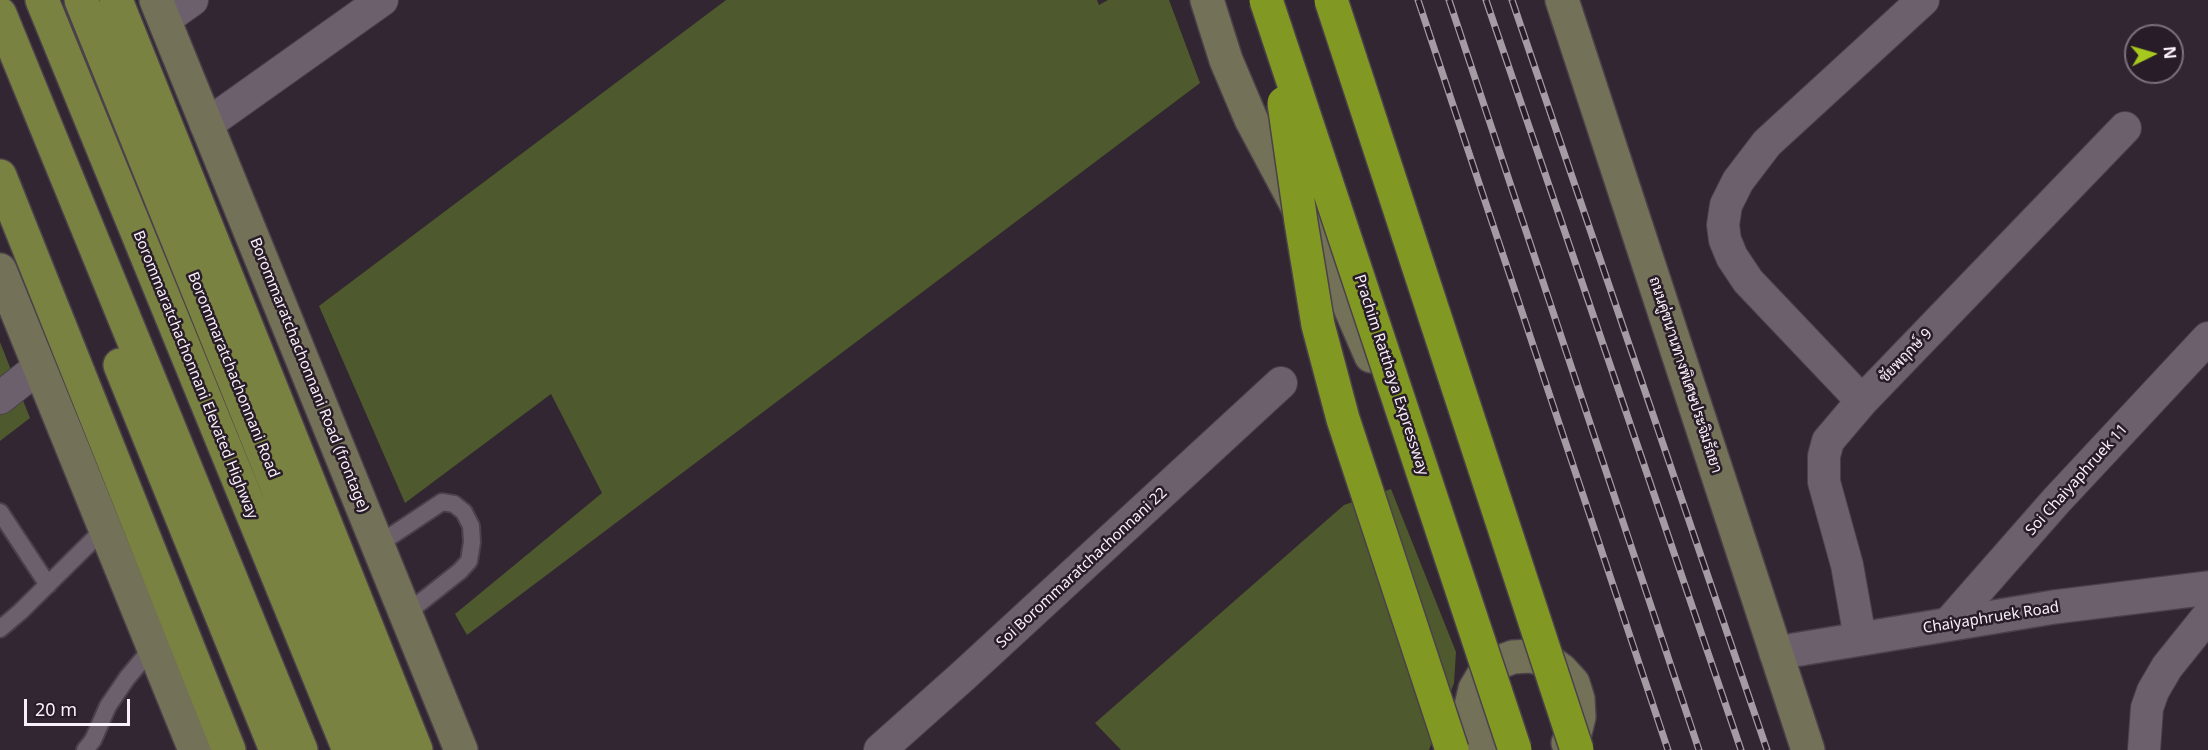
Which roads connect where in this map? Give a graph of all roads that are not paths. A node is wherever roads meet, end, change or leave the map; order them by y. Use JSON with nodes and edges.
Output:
{"nodes":[{"id":1,"x":42,"y":0,"type":"edge"},
{"id":2,"x":81,"y":0,"type":"edge"},
{"id":3,"x":116,"y":0,"type":"edge"},
{"id":4,"x":192,"y":0,"type":"edge"},
{"id":5,"x":382,"y":0,"type":"edge"},
{"id":6,"x":1207,"y":0,"type":"edge"},
{"id":7,"x":1264,"y":0,"type":"edge"},
{"id":8,"x":1331,"y":0,"type":"edge"},
{"id":9,"x":1562,"y":0,"type":"edge"},
{"id":10,"x":1923,"y":0,"type":"edge"},
{"id":11,"x":160,"y":10,"type":"edge"},
{"id":12,"x":0,"y":14,"type":"edge"},
{"id":13,"x":0,"y":65,"type":"edge"},
{"id":14,"x":206,"y":125,"type":"junction"},
{"id":15,"x":2125,"y":128,"type":"dead end"},
{"id":16,"x":0,"y":176,"type":"edge"},
{"id":17,"x":0,"y":270,"type":"edge"},
{"id":18,"x":2208,"y":338,"type":"edge"},
{"id":19,"x":39,"y":367,"type":"junction"},
{"id":20,"x":1281,"y":383,"type":"dead end"},
{"id":21,"x":0,"y":398,"type":"edge"},
{"id":22,"x":1862,"y":401,"type":"junction"},
{"id":23,"x":0,"y":512,"type":"edge"},
{"id":24,"x":104,"y":529,"type":"junction"},
{"id":25,"x":379,"y":544,"type":"junction"},
{"id":26,"x":48,"y":585,"type":"junction"},
{"id":27,"x":2208,"y":588,"type":"edge"},
{"id":28,"x":407,"y":614,"type":"junction"},
{"id":29,"x":2208,"y":616,"type":"edge"},
{"id":30,"x":1948,"y":624,"type":"junction"},
{"id":31,"x":0,"y":629,"type":"edge"},
{"id":32,"x":1860,"y":639,"type":"junction"},
{"id":33,"x":153,"y":647,"type":"junction"},
{"id":34,"x":1776,"y":653,"type":"junction"},
{"id":35,"x":1484,"y":674,"type":"junction"},
{"id":36,"x":1471,"y":747,"type":"edge"},
{"id":37,"x":189,"y":748,"type":"edge"},
{"id":38,"x":86,"y":750,"type":"edge"},
{"id":39,"x":229,"y":750,"type":"edge"},
{"id":40,"x":276,"y":750,"type":"edge"},
{"id":41,"x":301,"y":750,"type":"edge"},
{"id":42,"x":350,"y":750,"type":"edge"},
{"id":43,"x":383,"y":750,"type":"edge"},
{"id":44,"x":416,"y":750,"type":"edge"},
{"id":45,"x":461,"y":750,"type":"edge"},
{"id":46,"x":880,"y":750,"type":"edge"},
{"id":47,"x":1515,"y":750,"type":"edge"},
{"id":48,"x":1562,"y":750,"type":"edge"},
{"id":49,"x":1577,"y":750,"type":"edge"},
{"id":50,"x":1808,"y":750,"type":"edge"},
{"id":51,"x":2144,"y":750,"type":"edge"}],
"edges":[{"from":1,"to":42,"type":"main road","name":"Borommaratchachonnani Elevated Highway"},
{"from":2,"to":43,"type":"main road","name":"Borommaratchachonnani Road"},
{"from":3,"to":44,"type":"main road"},
{"from":4,"to":11,"type":"street"},
{"from":5,"to":14,"type":"street"},
{"from":6,"to":35,"type":"main road"},
{"from":7,"to":36,"type":"highway","bridge":true},
{"from":7,"to":47,"type":"highway","name":"Prachim Ratthaya Expressway","bridge":true},
{"from":8,"to":49,"type":"highway","bridge":true},
{"from":9,"to":34,"type":"main road","name":"ถนนคู่ขนานทางพิเศษประจิมรัถยา"},
{"from":10,"to":22,"type":"street"},
{"from":11,"to":14,"type":"main road","name":"Borommaratchachonnani Road (frontage)"},
{"from":12,"to":41,"type":"main road"},
{"from":13,"to":40,"type":"main road"},
{"from":14,"to":25,"type":"main road","name":"Borommaratchachonnani Road (frontage)"},
{"from":15,"to":22,"type":"street","name":"ชัยพฤกษ์ 9"},
{"from":16,"to":39,"type":"main road"},
{"from":17,"to":19,"type":"main road"},
{"from":18,"to":30,"type":"street","name":"Soi Chaiyaphruek 11"},
{"from":19,"to":21,"type":"street"},
{"from":19,"to":24,"type":"main road"},
{"from":20,"to":46,"type":"street","name":"Soi Borommaratchachonnani 22"},
{"from":22,"to":32,"type":"street","name":"ชัยพฤกษ์ 9"},
{"from":23,"to":26,"type":"lane"},
{"from":24,"to":26,"type":"lane"},
{"from":24,"to":33,"type":"main road"},
{"from":25,"to":28,"type":"main road","name":"Borommaratchachonnani Road (frontage)"},
{"from":25,"to":28,"type":"lane"},
{"from":26,"to":31,"type":"lane"},
{"from":27,"to":30,"type":"street","name":"Chaiyaphruek Road"},
{"from":28,"to":45,"type":"main road","name":"Borommaratchachonnani Road (frontage)"},
{"from":29,"to":51,"type":"street"},
{"from":30,"to":32,"type":"street","name":"Chaiyaphruek Road"},
{"from":32,"to":34,"type":"street","name":"Chaiyaphruek Road"},
{"from":33,"to":37,"type":"main road"},
{"from":33,"to":38,"type":"lane"},
{"from":34,"to":50,"type":"main road","name":"ถนนคู่ขนานทางพิเศษประจิมรัถยา"},
{"from":35,"to":36,"type":"main road"},
{"from":35,"to":48,"type":"main road"}]}
